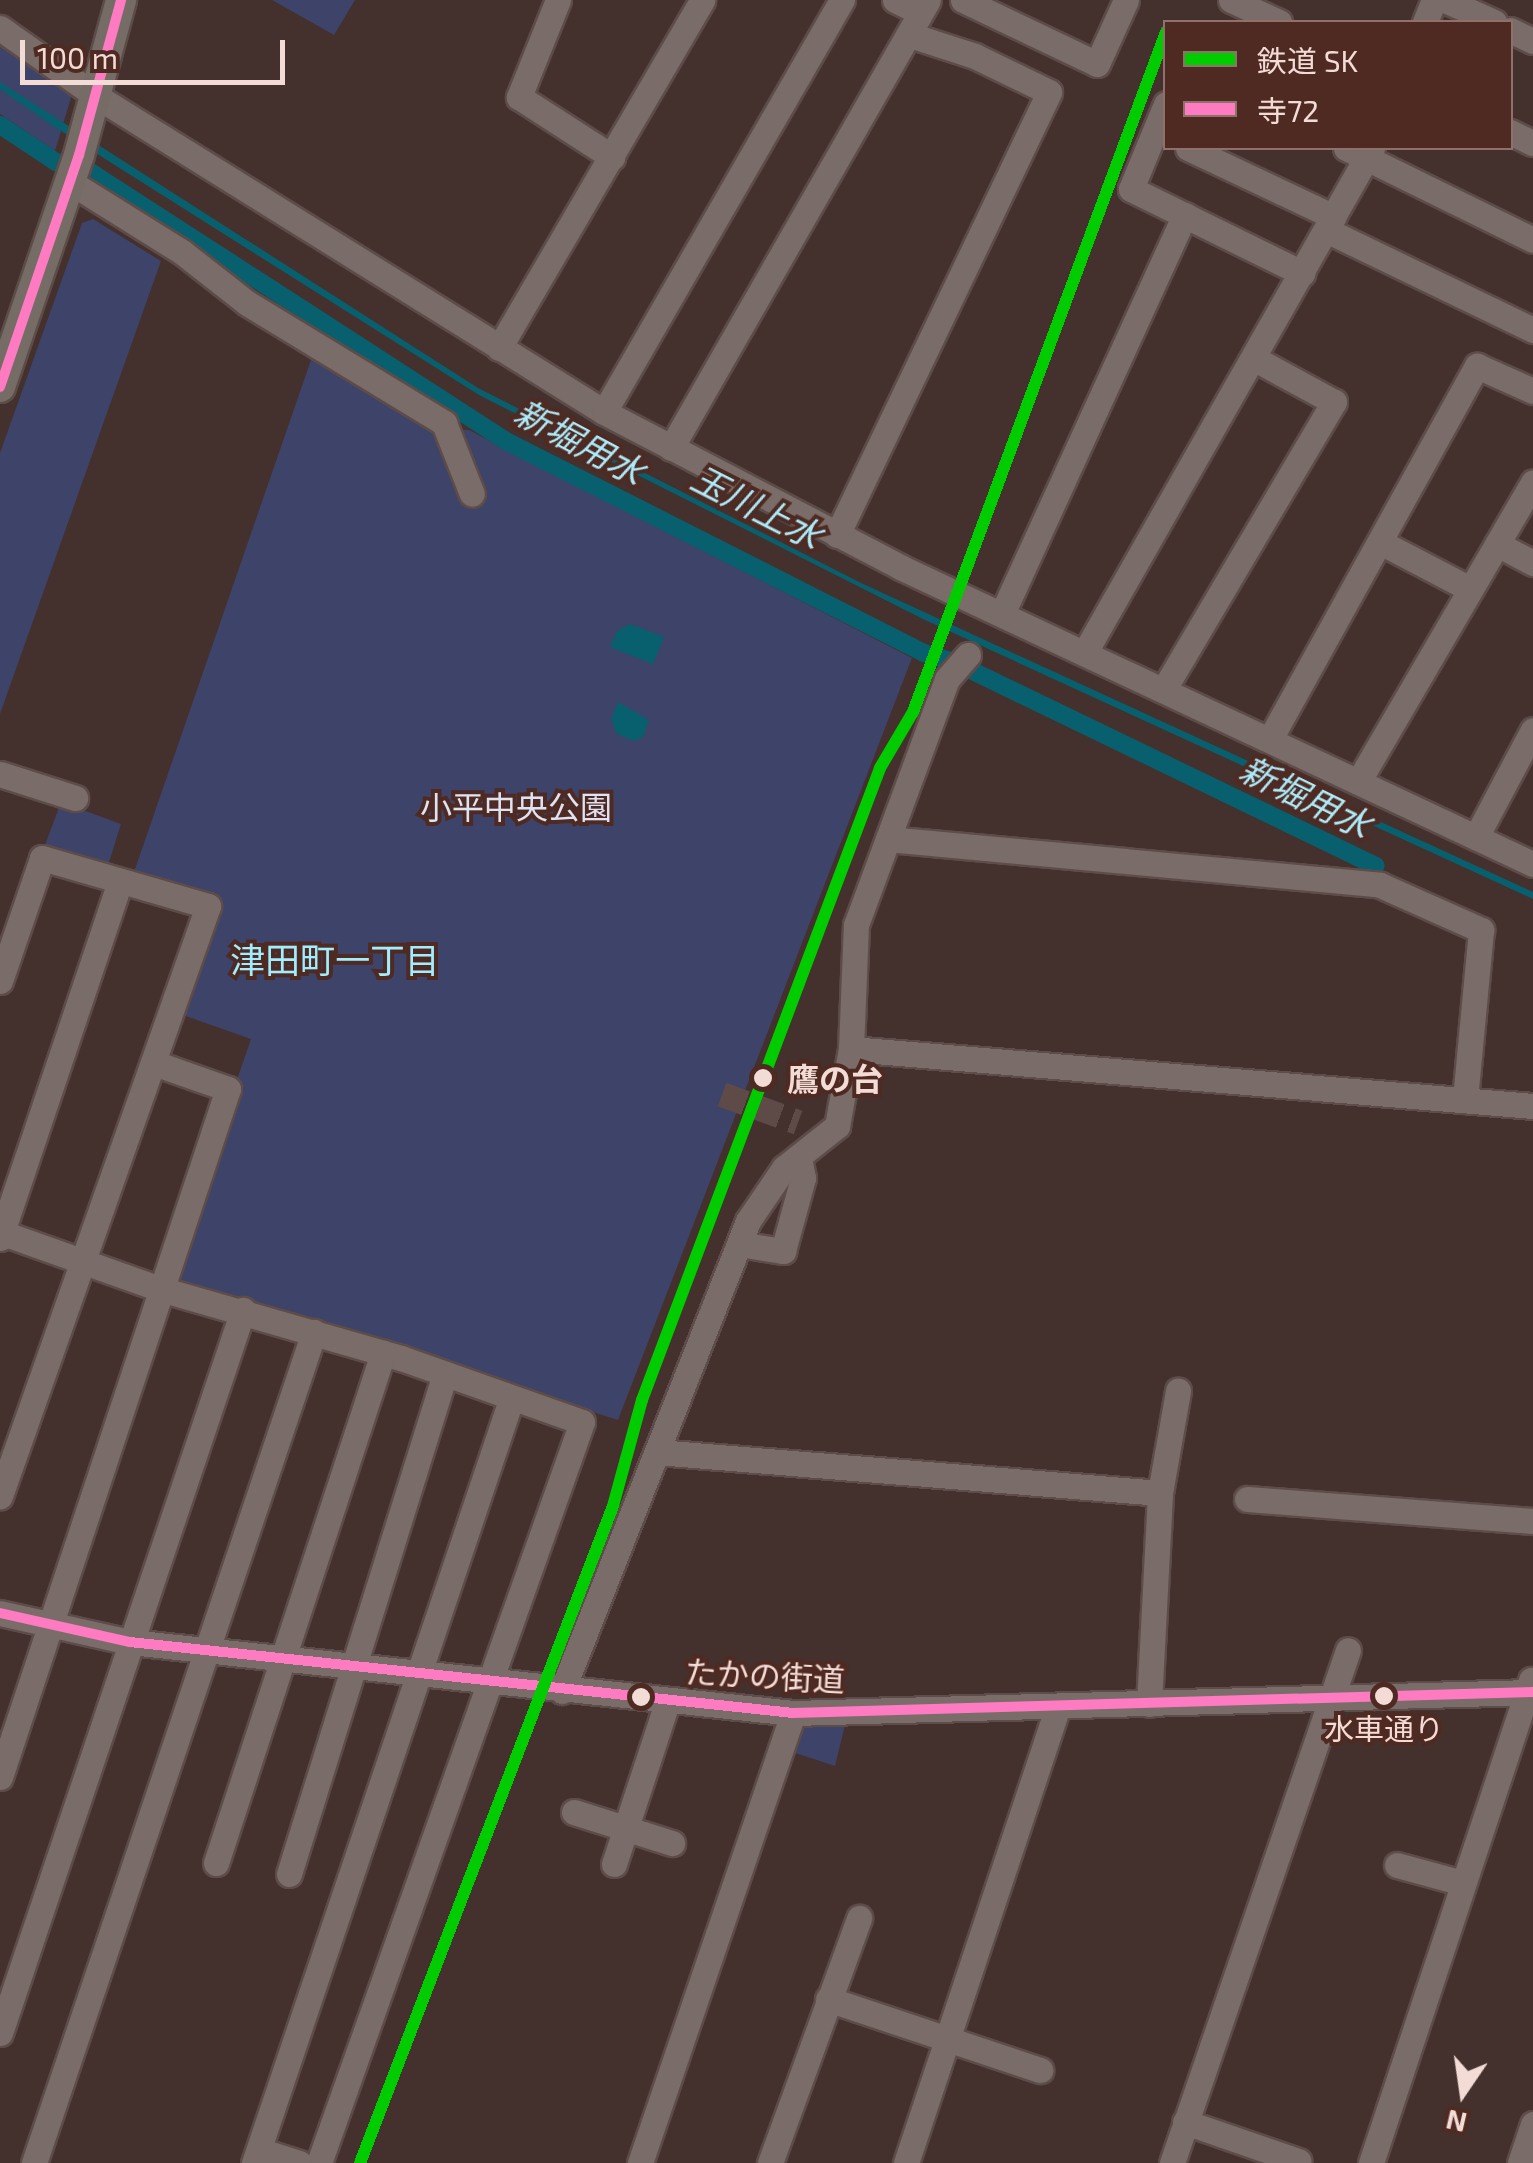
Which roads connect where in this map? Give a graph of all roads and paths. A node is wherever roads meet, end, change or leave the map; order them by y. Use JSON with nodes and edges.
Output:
{"nodes":[{"id":1,"x":121,"y":0,"type":"edge"},
{"id":2,"x":558,"y":0,"type":"edge"},
{"id":3,"x":702,"y":0,"type":"edge"},
{"id":4,"x":842,"y":0,"type":"edge"},
{"id":5,"x":895,"y":0,"type":"edge"},
{"id":6,"x":963,"y":0,"type":"edge"},
{"id":7,"x":1126,"y":0,"type":"edge"},
{"id":8,"x":1231,"y":0,"type":"edge"},
{"id":9,"x":1445,"y":0,"type":"edge"},
{"id":10,"x":919,"y":16,"type":"edge"},
{"id":11,"x":1275,"y":20,"type":"edge"},
{"id":12,"x":1490,"y":20,"type":"edge"},
{"id":13,"x":0,"y":28,"type":"edge"},
{"id":14,"x":1160,"y":134,"type":"edge"},
{"id":15,"x":81,"y":149,"type":"junction"},
{"id":16,"x":1192,"y":150,"type":"edge"},
{"id":17,"x":1362,"y":151,"type":"edge"},
{"id":18,"x":612,"y":156,"type":"junction"},
{"id":19,"x":1185,"y":215,"type":"junction"},
{"id":20,"x":1330,"y":224,"type":"junction"},
{"id":21,"x":1533,"y":240,"type":"edge"},
{"id":22,"x":1302,"y":273,"type":"junction"},
{"id":23,"x":1533,"y":330,"type":"edge"},
{"id":24,"x":499,"y":348,"type":"junction"},
{"id":25,"x":1253,"y":358,"type":"junction"},
{"id":26,"x":0,"y":388,"type":"edge"},
{"id":27,"x":1533,"y":391,"type":"edge"},
{"id":28,"x":604,"y":412,"type":"junction"},
{"id":29,"x":671,"y":448,"type":"junction"},
{"id":30,"x":1533,"y":482,"type":"edge"},
{"id":31,"x":472,"y":494,"type":"dead end"},
{"id":32,"x":837,"y":535,"type":"junction"},
{"id":33,"x":1382,"y":543,"type":"junction"},
{"id":34,"x":1497,"y":544,"type":"junction"},
{"id":35,"x":1533,"y":562,"type":"edge"},
{"id":36,"x":1470,"y":589,"type":"junction"},
{"id":37,"x":991,"y":614,"type":"junction"},
{"id":38,"x":1085,"y":652,"type":"junction"},
{"id":39,"x":967,"y":658,"type":"dead end"},
{"id":40,"x":1164,"y":689,"type":"junction"},
{"id":41,"x":1533,"y":730,"type":"edge"},
{"id":42,"x":1270,"y":740,"type":"junction"},
{"id":43,"x":0,"y":774,"type":"edge"},
{"id":44,"x":1358,"y":782,"type":"junction"},
{"id":45,"x":75,"y":798,"type":"dead end"},
{"id":46,"x":1476,"y":837,"type":"junction"},
{"id":47,"x":888,"y":840,"type":"junction"},
{"id":48,"x":1533,"y":864,"type":"edge"},
{"id":49,"x":119,"y":885,"type":"junction"},
{"id":50,"x":0,"y":981,"type":"edge"},
{"id":51,"x":851,"y":1048,"type":"junction"},
{"id":52,"x":154,"y":1063,"type":"junction"},
{"id":53,"x":1465,"y":1100,"type":"junction"},
{"id":54,"x":1533,"y":1106,"type":"edge"},
{"id":55,"x":799,"y":1158,"type":"junction"},
{"id":56,"x":1,"y":1234,"type":"edge"},
{"id":57,"x":739,"y":1244,"type":"junction"},
{"id":58,"x":83,"y":1262,"type":"junction"},
{"id":59,"x":160,"y":1290,"type":"junction"},
{"id":60,"x":243,"y":1310,"type":"junction"},
{"id":61,"x":314,"y":1332,"type":"junction"},
{"id":62,"x":384,"y":1353,"type":"junction"},
{"id":63,"x":444,"y":1377,"type":"junction"},
{"id":64,"x":1178,"y":1391,"type":"dead end"},
{"id":65,"x":511,"y":1400,"type":"junction"},
{"id":66,"x":657,"y":1452,"type":"junction"},
{"id":67,"x":1160,"y":1493,"type":"junction"},
{"id":68,"x":0,"y":1496,"type":"edge"},
{"id":69,"x":1247,"y":1499,"type":"dead end"},
{"id":70,"x":1533,"y":1521,"type":"edge"},
{"id":71,"x":0,"y":1613,"type":"edge"},
{"id":72,"x":50,"y":1624,"type":"junction"},
{"id":73,"x":130,"y":1642,"type":"junction"},
{"id":74,"x":202,"y":1650,"type":"junction"},
{"id":75,"x":1348,"y":1650,"type":"dead end"},
{"id":76,"x":284,"y":1659,"type":"junction"},
{"id":77,"x":358,"y":1666,"type":"junction"},
{"id":78,"x":422,"y":1674,"type":"junction"},
{"id":79,"x":486,"y":1681,"type":"junction"},
{"id":80,"x":1531,"y":1686,"type":"edge"},
{"id":81,"x":562,"y":1692,"type":"junction"},
{"id":82,"x":1328,"y":1700,"type":"junction"},
{"id":83,"x":667,"y":1703,"type":"junction"},
{"id":84,"x":1149,"y":1704,"type":"junction"},
{"id":85,"x":1058,"y":1707,"type":"junction"},
{"id":86,"x":792,"y":1713,"type":"junction"},
{"id":87,"x":0,"y":1776,"type":"edge"},
{"id":88,"x":574,"y":1812,"type":"dead end"},
{"id":89,"x":626,"y":1829,"type":"junction"},
{"id":90,"x":672,"y":1843,"type":"dead end"},
{"id":91,"x":216,"y":1863,"type":"dead end"},
{"id":92,"x":614,"y":1864,"type":"dead end"},
{"id":93,"x":1397,"y":1865,"type":"dead end"},
{"id":94,"x":289,"y":1874,"type":"dead end"},
{"id":95,"x":1463,"y":1883,"type":"junction"},
{"id":96,"x":859,"y":1918,"type":"dead end"},
{"id":97,"x":828,"y":1999,"type":"junction"},
{"id":98,"x":0,"y":2032,"type":"edge"},
{"id":99,"x":950,"y":2040,"type":"junction"},
{"id":100,"x":1040,"y":2070,"type":"dead end"},
{"id":101,"x":1185,"y":2122,"type":"junction"},
{"id":102,"x":1533,"y":2124,"type":"edge"},
{"id":103,"x":257,"y":2156,"type":"edge"},
{"id":104,"x":1298,"y":2162,"type":"edge"},
{"id":105,"x":34,"y":2163,"type":"edge"},
{"id":106,"x":299,"y":2163,"type":"edge"},
{"id":107,"x":319,"y":2163,"type":"edge"},
{"id":108,"x":640,"y":2163,"type":"edge"},
{"id":109,"x":770,"y":2163,"type":"edge"},
{"id":110,"x":906,"y":2163,"type":"edge"},
{"id":111,"x":1172,"y":2163,"type":"edge"},
{"id":112,"x":1371,"y":2163,"type":"edge"},
{"id":113,"x":1520,"y":2163,"type":"edge"}],
"edges":[{"from":1,"to":15,"type":"main road"},
{"from":2,"to":18,"type":"street"},
{"from":3,"to":18,"type":"street"},
{"from":4,"to":28,"type":"street"},
{"from":5,"to":10,"type":"street"},
{"from":6,"to":7,"type":"street"},
{"from":8,"to":11,"type":"street"},
{"from":9,"to":12,"type":"street"},
{"from":10,"to":29,"type":"street"},
{"from":10,"to":32,"type":"street"},
{"from":13,"to":15,"type":"street"},
{"from":14,"to":19,"type":"street"},
{"from":15,"to":24,"type":"street"},
{"from":15,"to":26,"type":"main road"},
{"from":15,"to":31,"type":"street"},
{"from":16,"to":20,"type":"street"},
{"from":17,"to":20,"type":"street"},
{"from":17,"to":21,"type":"street"},
{"from":18,"to":24,"type":"street"},
{"from":19,"to":22,"type":"street"},
{"from":19,"to":37,"type":"street"},
{"from":20,"to":22,"type":"street"},
{"from":20,"to":23,"type":"street"},
{"from":22,"to":25,"type":"street"},
{"from":24,"to":28,"type":"street"},
{"from":25,"to":38,"type":"street"},
{"from":25,"to":40,"type":"street"},
{"from":27,"to":33,"type":"street"},
{"from":28,"to":29,"type":"street"},
{"from":29,"to":32,"type":"street"},
{"from":30,"to":34,"type":"street"},
{"from":32,"to":37,"type":"street"},
{"from":33,"to":36,"type":"street"},
{"from":33,"to":42,"type":"street"},
{"from":34,"to":35,"type":"street"},
{"from":34,"to":36,"type":"street"},
{"from":36,"to":44,"type":"street"},
{"from":37,"to":38,"type":"street"},
{"from":38,"to":40,"type":"street"},
{"from":39,"to":47,"type":"street"},
{"from":40,"to":42,"type":"street"},
{"from":41,"to":46,"type":"street"},
{"from":42,"to":44,"type":"street"},
{"from":43,"to":45,"type":"street"},
{"from":44,"to":46,"type":"street"},
{"from":46,"to":48,"type":"street"},
{"from":47,"to":51,"type":"street"},
{"from":47,"to":53,"type":"street"},
{"from":49,"to":50,"type":"street"},
{"from":49,"to":52,"type":"street"},
{"from":49,"to":56,"type":"street"},
{"from":51,"to":53,"type":"street"},
{"from":51,"to":55,"type":"street"},
{"from":52,"to":58,"type":"street"},
{"from":52,"to":59,"type":"street"},
{"from":53,"to":54,"type":"street"},
{"from":55,"to":57,"type":"street"},
{"from":55,"to":57,"type":"street"},
{"from":56,"to":58,"type":"street"},
{"from":57,"to":66,"type":"street"},
{"from":58,"to":59,"type":"street"},
{"from":58,"to":68,"type":"street"},
{"from":59,"to":60,"type":"street"},
{"from":59,"to":72,"type":"street"},
{"from":60,"to":61,"type":"street"},
{"from":60,"to":73,"type":"street"},
{"from":61,"to":62,"type":"street"},
{"from":61,"to":74,"type":"street"},
{"from":62,"to":63,"type":"street"},
{"from":62,"to":76,"type":"street"},
{"from":63,"to":65,"type":"street"},
{"from":63,"to":77,"type":"street"},
{"from":64,"to":67,"type":"street"},
{"from":65,"to":78,"type":"street"},
{"from":65,"to":79,"type":"street"},
{"from":66,"to":67,"type":"street"},
{"from":66,"to":81,"type":"street"},
{"from":67,"to":84,"type":"street"},
{"from":69,"to":70,"type":"street"},
{"from":71,"to":72,"type":"street","name":"たかの街道"},
{"from":72,"to":73,"type":"street","name":"たかの街道"},
{"from":72,"to":87,"type":"street"},
{"from":73,"to":74,"type":"street","name":"たかの街道"},
{"from":73,"to":98,"type":"street"},
{"from":74,"to":76,"type":"street","name":"たかの街道"},
{"from":74,"to":105,"type":"street"},
{"from":75,"to":82,"type":"street"},
{"from":76,"to":77,"type":"street","name":"たかの街道"},
{"from":76,"to":91,"type":"street"},
{"from":77,"to":78,"type":"street","name":"たかの街道"},
{"from":77,"to":94,"type":"street"},
{"from":78,"to":79,"type":"street","name":"たかの街道"},
{"from":78,"to":103,"type":"street"},
{"from":79,"to":81,"type":"street","name":"たかの街道"},
{"from":79,"to":107,"type":"street"},
{"from":80,"to":82,"type":"street","name":"たかの街道"},
{"from":80,"to":95,"type":"street"},
{"from":81,"to":83,"type":"street","name":"たかの街道"},
{"from":82,"to":84,"type":"street","name":"たかの街道"},
{"from":82,"to":101,"type":"street"},
{"from":83,"to":86,"type":"street","name":"たかの街道"},
{"from":83,"to":89,"type":"street"},
{"from":84,"to":85,"type":"street","name":"たかの街道"},
{"from":85,"to":86,"type":"street","name":"たかの街道"},
{"from":85,"to":99,"type":"street"},
{"from":86,"to":108,"type":"street"},
{"from":88,"to":89,"type":"street"},
{"from":89,"to":90,"type":"street"},
{"from":89,"to":92,"type":"street"},
{"from":93,"to":95,"type":"street"},
{"from":95,"to":112,"type":"street"},
{"from":96,"to":97,"type":"street"},
{"from":97,"to":99,"type":"street"},
{"from":97,"to":109,"type":"street"},
{"from":99,"to":100,"type":"street"},
{"from":99,"to":110,"type":"street"},
{"from":101,"to":104,"type":"street"},
{"from":101,"to":111,"type":"street"},
{"from":102,"to":113,"type":"street"},
{"from":103,"to":106,"type":"street"}]}
